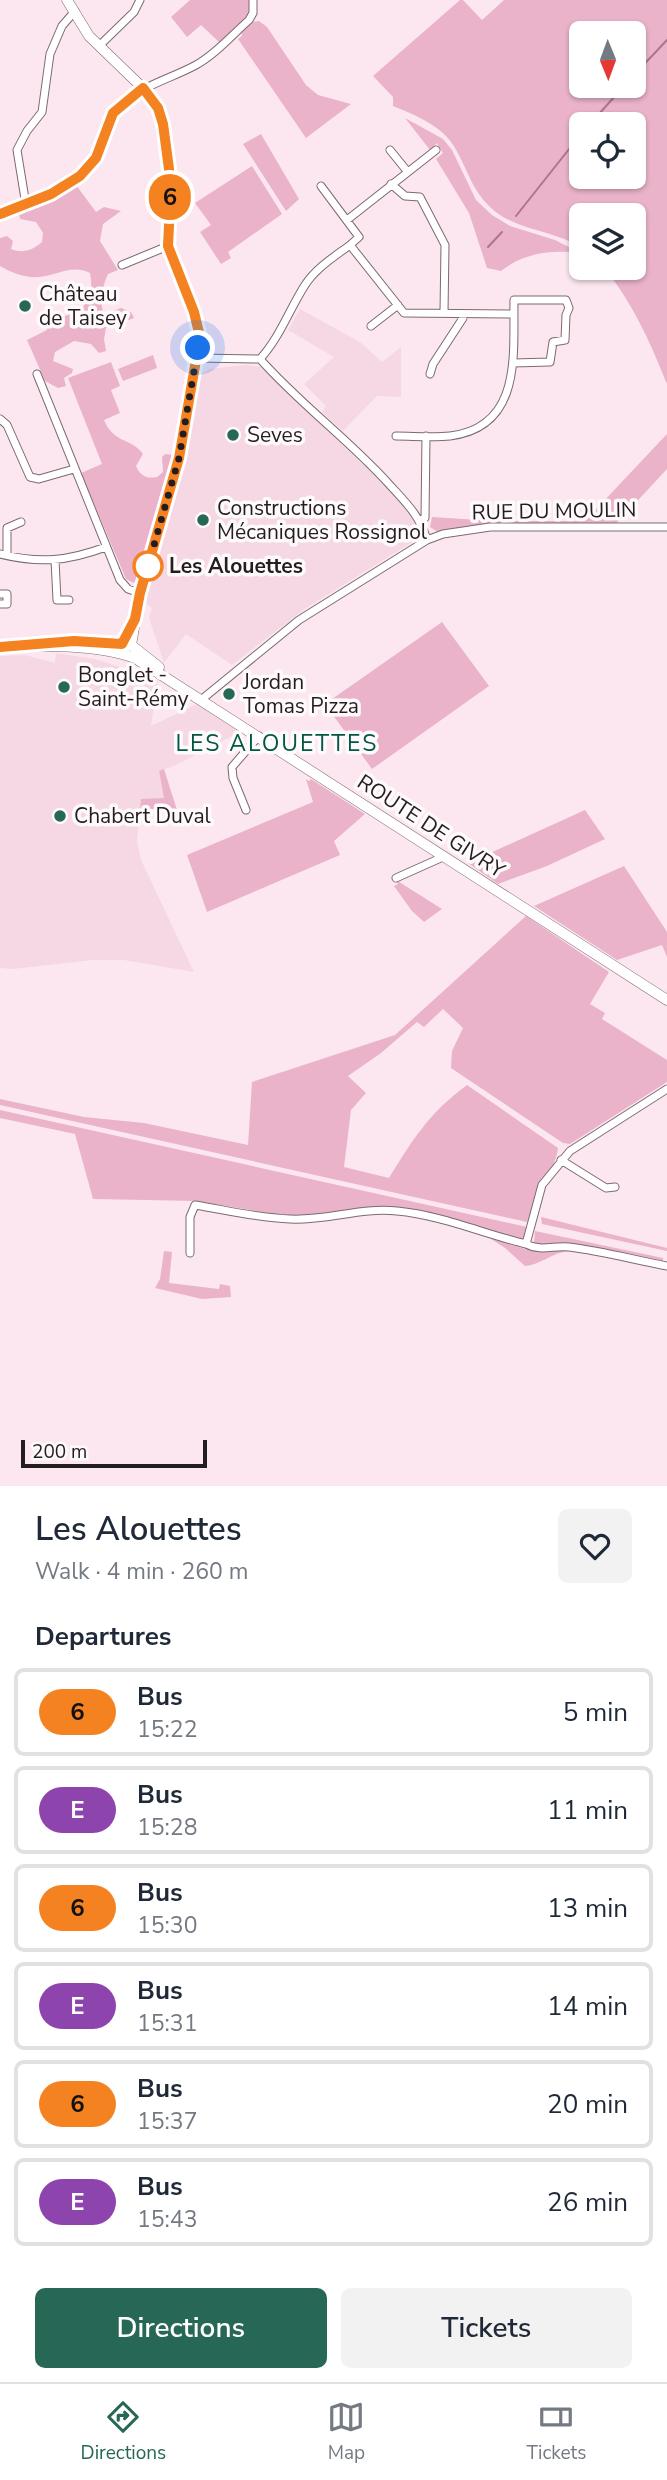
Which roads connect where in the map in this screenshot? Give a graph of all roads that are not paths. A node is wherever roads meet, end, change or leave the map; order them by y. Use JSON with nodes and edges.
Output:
{"nodes":[{"id":1,"x":67,"y":0,"type":"edge"},
{"id":2,"x":140,"y":0,"type":"edge"},
{"id":3,"x":253,"y":0,"type":"edge"},
{"id":4,"x":75,"y":11,"type":"junction"},
{"id":5,"x":99,"y":46,"type":"junction"},
{"id":6,"x":143,"y":88,"type":"junction"},
{"id":7,"x":390,"y":150,"type":"dead end"},
{"id":8,"x":436,"y":150,"type":"dead end"},
{"id":9,"x":407,"y":171,"type":"junction"},
{"id":10,"x":391,"y":184,"type":"junction"},
{"id":11,"x":321,"y":186,"type":"dead end"},
{"id":12,"x":26,"y":205,"type":"junction"},
{"id":13,"x":0,"y":214,"type":"edge"},
{"id":14,"x":347,"y":220,"type":"junction"},
{"id":15,"x":349,"y":245,"type":"junction"},
{"id":16,"x":168,"y":246,"type":"junction"},
{"id":17,"x":122,"y":265,"type":"dead end"},
{"id":18,"x":398,"y":305,"type":"junction"},
{"id":19,"x":443,"y":313,"type":"junction"},
{"id":20,"x":463,"y":314,"type":"junction"},
{"id":21,"x":514,"y":314,"type":"junction"},
{"id":22,"x":371,"y":326,"type":"dead end"},
{"id":23,"x":197,"y":358,"type":"junction"},
{"id":24,"x":260,"y":359,"type":"junction"},
{"id":25,"x":513,"y":363,"type":"junction"},
{"id":26,"x":37,"y":374,"type":"dead end"},
{"id":27,"x":430,"y":374,"type":"dead end"},
{"id":28,"x":1,"y":419,"type":"edge"},
{"id":29,"x":396,"y":436,"type":"dead end"},
{"id":30,"x":426,"y":436,"type":"junction"},
{"id":31,"x":74,"y":469,"type":"junction"},
{"id":32,"x":421,"y":520,"type":"junction"},
{"id":33,"x":21,"y":522,"type":"dead end"},
{"id":34,"x":667,"y":527,"type":"edge"},
{"id":35,"x":428,"y":540,"type":"junction"},
{"id":36,"x":106,"y":547,"type":"junction"},
{"id":37,"x":4,"y":554,"type":"edge"},
{"id":38,"x":55,"y":561,"type":"junction"},
{"id":39,"x":140,"y":593,"type":"junction"},
{"id":40,"x":0,"y":594,"type":"edge"},
{"id":41,"x":69,"y":600,"type":"dead end"},
{"id":42,"x":0,"y":604,"type":"edge"},
{"id":43,"x":38,"y":645,"type":"junction"},
{"id":44,"x":0,"y":647,"type":"edge"},
{"id":45,"x":125,"y":648,"type":"junction"},
{"id":46,"x":201,"y":700,"type":"junction"},
{"id":47,"x":259,"y":736,"type":"junction"},
{"id":48,"x":246,"y":810,"type":"dead end"},
{"id":49,"x":443,"y":857,"type":"junction"},
{"id":50,"x":396,"y":878,"type":"dead end"},
{"id":51,"x":667,"y":1000,"type":"edge"},
{"id":52,"x":667,"y":1090,"type":"edge"},
{"id":53,"x":561,"y":1160,"type":"junction"},
{"id":54,"x":615,"y":1187,"type":"dead end"},
{"id":55,"x":526,"y":1244,"type":"junction"},
{"id":56,"x":190,"y":1254,"type":"dead end"},
{"id":57,"x":667,"y":1266,"type":"edge"}],
"edges":[{"from":1,"to":4,"type":"main road"},
{"from":2,"to":5,"type":"street"},
{"from":3,"to":6,"type":"street"},
{"from":4,"to":5,"type":"main road"},
{"from":4,"to":12,"type":"street"},
{"from":5,"to":6,"type":"main road"},
{"from":6,"to":12,"type":"street"},
{"from":6,"to":16,"type":"main road"},
{"from":7,"to":9,"type":"street"},
{"from":8,"to":9,"type":"street"},
{"from":9,"to":10,"type":"street"},
{"from":10,"to":14,"type":"street"},
{"from":10,"to":19,"type":"street"},
{"from":11,"to":14,"type":"street"},
{"from":12,"to":13,"type":"street"},
{"from":14,"to":15,"type":"street"},
{"from":15,"to":18,"type":"street"},
{"from":15,"to":24,"type":"street"},
{"from":16,"to":17,"type":"street"},
{"from":16,"to":23,"type":"main road"},
{"from":18,"to":19,"type":"street"},
{"from":18,"to":22,"type":"street"},
{"from":19,"to":20,"type":"street"},
{"from":20,"to":21,"type":"street"},
{"from":20,"to":27,"type":"street"},
{"from":21,"to":25,"type":"street"},
{"from":21,"to":25,"type":"street"},
{"from":23,"to":24,"type":"street"},
{"from":23,"to":39,"type":"main road"},
{"from":24,"to":32,"type":"street"},
{"from":25,"to":30,"type":"street"},
{"from":26,"to":31,"type":"street"},
{"from":28,"to":31,"type":"street"},
{"from":29,"to":30,"type":"street"},
{"from":30,"to":32,"type":"street"},
{"from":31,"to":36,"type":"street"},
{"from":32,"to":35,"type":"street"},
{"from":33,"to":37,"type":"street"},
{"from":34,"to":35,"type":"street","name":"RUE DU MOULIN"},
{"from":35,"to":46,"type":"street","name":"RUE DU MOULIN"},
{"from":36,"to":38,"type":"street"},
{"from":36,"to":39,"type":"street"},
{"from":37,"to":38,"type":"street"},
{"from":38,"to":41,"type":"street"},
{"from":39,"to":45,"type":"main road"},
{"from":40,"to":42,"type":"street"},
{"from":43,"to":44,"type":"main road"},
{"from":43,"to":45,"type":"main road"},
{"from":43,"to":45,"type":"main road"},
{"from":45,"to":46,"type":"main road","name":"ROUTE DE GIVRY"},
{"from":46,"to":47,"type":"main road","name":"ROUTE DE GIVRY"},
{"from":47,"to":48,"type":"street"},
{"from":47,"to":49,"type":"main road","name":"ROUTE DE GIVRY"},
{"from":49,"to":50,"type":"street"},
{"from":49,"to":51,"type":"main road","name":"ROUTE DE GIVRY"},
{"from":52,"to":53,"type":"street"},
{"from":53,"to":54,"type":"street"},
{"from":53,"to":55,"type":"street"},
{"from":55,"to":56,"type":"street"},
{"from":55,"to":57,"type":"street"}]}
